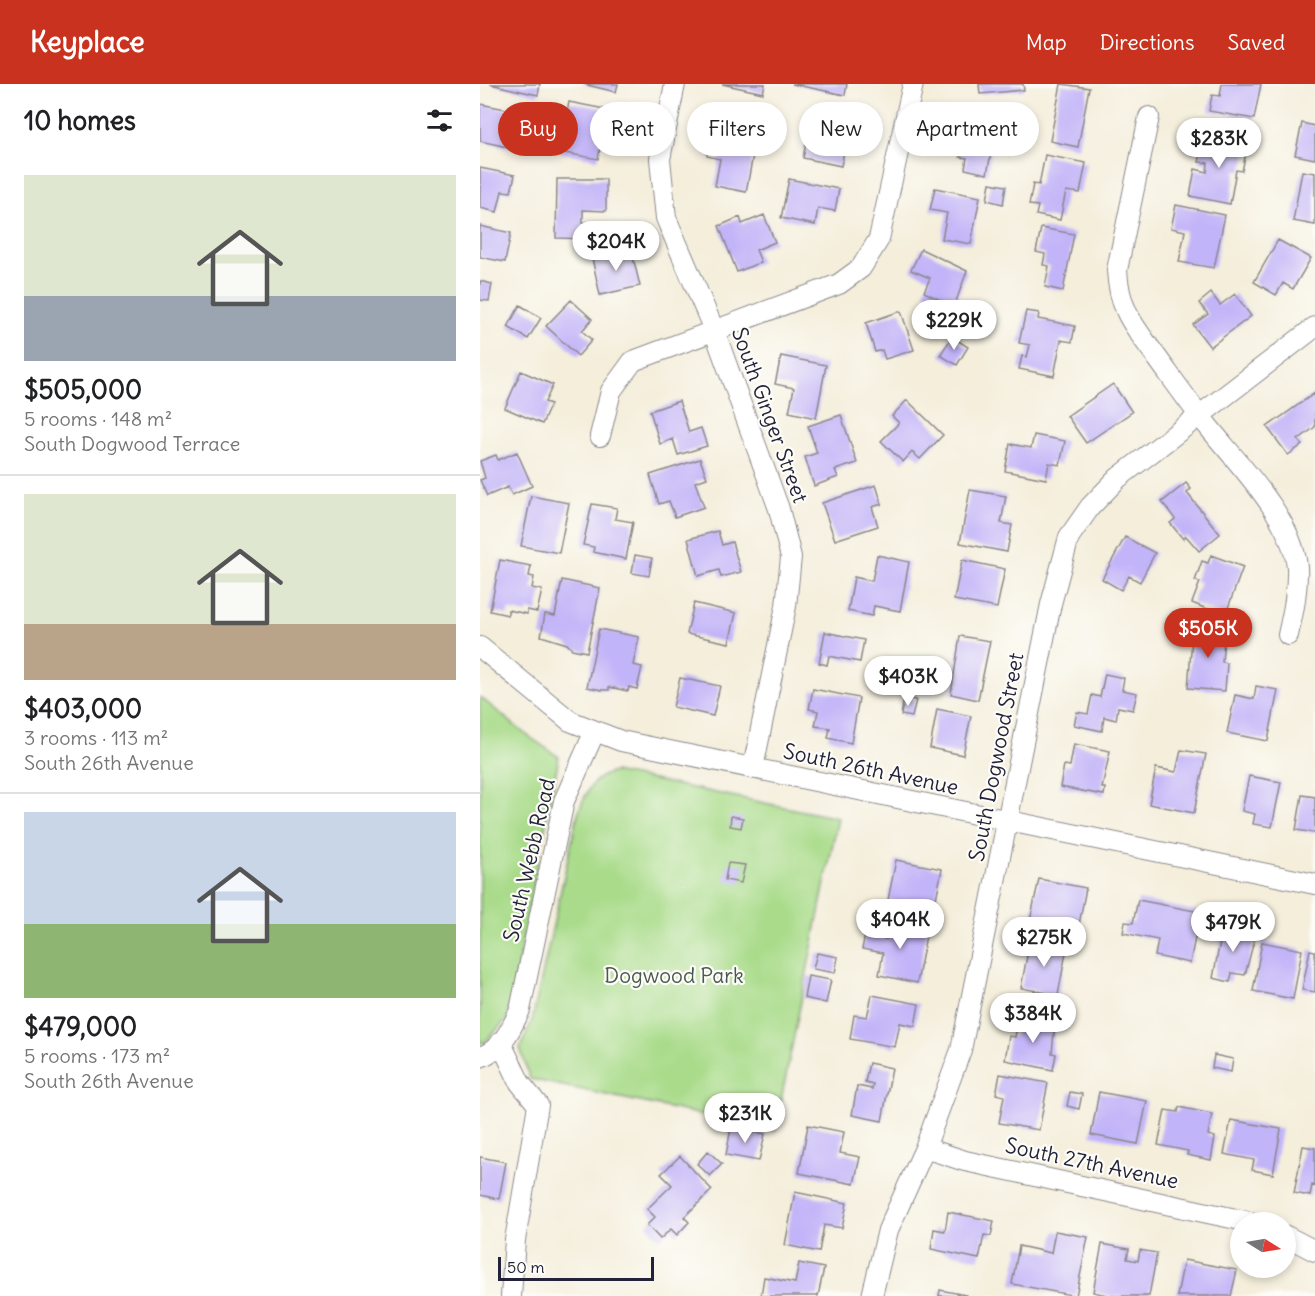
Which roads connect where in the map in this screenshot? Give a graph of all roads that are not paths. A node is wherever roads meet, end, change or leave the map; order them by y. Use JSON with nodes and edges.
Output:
{"nodes":[{"id":1,"x":675,"y":84,"type":"edge"},
{"id":2,"x":913,"y":84,"type":"edge"},
{"id":3,"x":1149,"y":117,"type":"dead end"},
{"id":4,"x":1315,"y":327,"type":"edge"},
{"id":5,"x":714,"y":330,"type":"junction"},
{"id":6,"x":1200,"y":416,"type":"junction"},
{"id":7,"x":600,"y":436,"type":"dead end"},
{"id":8,"x":1288,"y":635,"type":"dead end"},
{"id":9,"x":480,"y":647,"type":"edge"},
{"id":10,"x":594,"y":733,"type":"junction"},
{"id":11,"x":753,"y":768,"type":"junction"},
{"id":12,"x":1007,"y":822,"type":"junction"},
{"id":13,"x":1315,"y":884,"type":"edge"},
{"id":14,"x":501,"y":1043,"type":"junction"},
{"id":15,"x":480,"y":1057,"type":"edge"},
{"id":16,"x":925,"y":1148,"type":"junction"},
{"id":17,"x":1230,"y":1218,"type":"edge"},
{"id":18,"x":1296,"y":1241,"type":"edge"},
{"id":19,"x":1315,"y":1251,"type":"edge"},
{"id":20,"x":511,"y":1296,"type":"edge"},
{"id":21,"x":872,"y":1296,"type":"edge"}],
"edges":[{"from":1,"to":5,"type":"street","name":"South Ginger Street"},
{"from":2,"to":5,"type":"street"},
{"from":3,"to":6,"type":"street"},
{"from":4,"to":6,"type":"street","name":"South Dogwood Street"},
{"from":5,"to":7,"type":"street"},
{"from":5,"to":11,"type":"street","name":"South Ginger Street"},
{"from":6,"to":8,"type":"street"},
{"from":6,"to":12,"type":"street","name":"South Dogwood Street"},
{"from":9,"to":10,"type":"street","name":"South 26th Avenue"},
{"from":10,"to":11,"type":"street","name":"South 26th Avenue"},
{"from":10,"to":14,"type":"street","name":"South Webb Road"},
{"from":11,"to":12,"type":"street","name":"South 26th Avenue"},
{"from":12,"to":13,"type":"street","name":"South 26th Avenue"},
{"from":12,"to":16,"type":"street","name":"South Dogwood Street"},
{"from":14,"to":15,"type":"street","name":"South Webb Road"},
{"from":14,"to":20,"type":"street"},
{"from":16,"to":17,"type":"street","name":"South 27th Avenue"},
{"from":16,"to":21,"type":"street","name":"South Dogwood Street"},
{"from":18,"to":19,"type":"street"}]}
